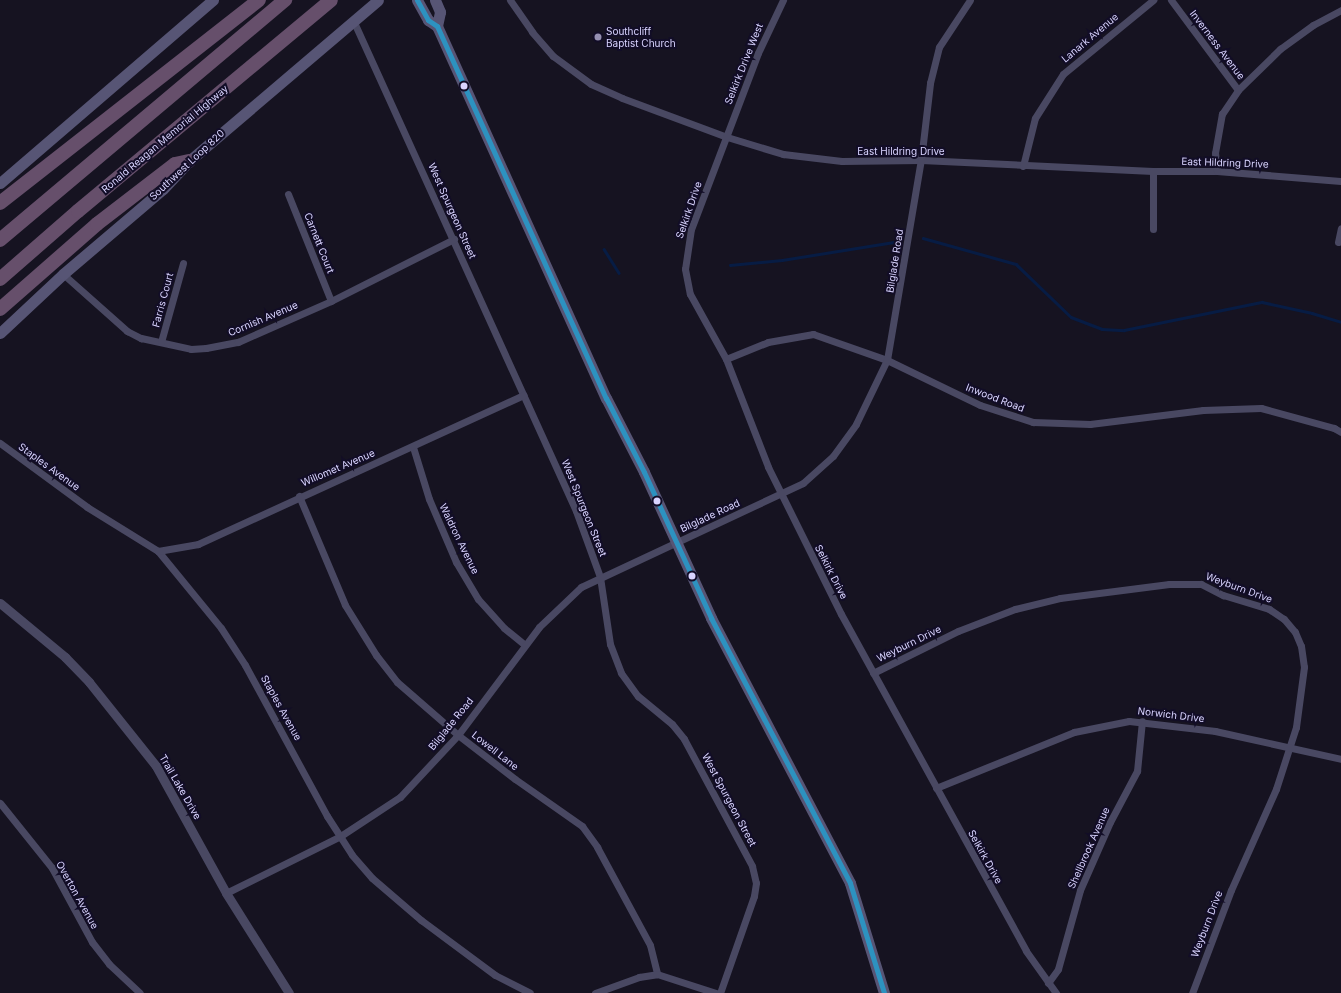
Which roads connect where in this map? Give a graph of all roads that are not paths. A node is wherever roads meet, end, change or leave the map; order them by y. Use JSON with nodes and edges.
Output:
{"nodes":[{"id":1,"x":213,"y":0,"type":"edge"},
{"id":2,"x":259,"y":0,"type":"edge"},
{"id":3,"x":285,"y":0,"type":"edge"},
{"id":4,"x":332,"y":0,"type":"edge"},
{"id":5,"x":365,"y":0,"type":"edge"},
{"id":6,"x":378,"y":0,"type":"edge"},
{"id":7,"x":417,"y":0,"type":"edge"},
{"id":8,"x":435,"y":0,"type":"edge"},
{"id":9,"x":510,"y":0,"type":"edge"},
{"id":10,"x":783,"y":0,"type":"edge"},
{"id":11,"x":970,"y":0,"type":"edge"},
{"id":12,"x":1153,"y":0,"type":"edge"},
{"id":13,"x":1171,"y":0,"type":"edge"},
{"id":14,"x":1341,"y":10,"type":"edge"},
{"id":15,"x":353,"y":20,"type":"junction"},
{"id":16,"x":437,"y":26,"type":"junction"},
{"id":17,"x":340,"y":31,"type":"junction"},
{"id":18,"x":1238,"y":90,"type":"junction"},
{"id":19,"x":727,"y":137,"type":"junction"},
{"id":20,"x":921,"y":160,"type":"junction"},
{"id":21,"x":189,"y":161,"type":"junction"},
{"id":22,"x":1023,"y":166,"type":"junction"},
{"id":23,"x":1153,"y":171,"type":"junction"},
{"id":24,"x":1217,"y":171,"type":"junction"},
{"id":25,"x":1341,"y":181,"type":"edge"},
{"id":26,"x":0,"y":183,"type":"edge"},
{"id":27,"x":288,"y":194,"type":"dead end"},
{"id":28,"x":0,"y":203,"type":"edge"},
{"id":29,"x":1341,"y":228,"type":"edge"},
{"id":30,"x":1153,"y":229,"type":"dead end"},
{"id":31,"x":454,"y":239,"type":"junction"},
{"id":32,"x":0,"y":240,"type":"edge"},
{"id":33,"x":1338,"y":242,"type":"dead end"},
{"id":34,"x":183,"y":263,"type":"dead end"},
{"id":35,"x":63,"y":274,"type":"junction"},
{"id":36,"x":0,"y":279,"type":"edge"},
{"id":37,"x":331,"y":300,"type":"junction"},
{"id":38,"x":0,"y":309,"type":"edge"},
{"id":39,"x":0,"y":333,"type":"edge"},
{"id":40,"x":161,"y":342,"type":"junction"},
{"id":41,"x":726,"y":359,"type":"junction"},
{"id":42,"x":887,"y":360,"type":"junction"},
{"id":43,"x":524,"y":395,"type":"junction"},
{"id":44,"x":1341,"y":432,"type":"edge"},
{"id":45,"x":0,"y":443,"type":"edge"},
{"id":46,"x":414,"y":447,"type":"junction"},
{"id":47,"x":781,"y":494,"type":"junction"},
{"id":48,"x":299,"y":496,"type":"junction"},
{"id":49,"x":676,"y":543,"type":"junction"},
{"id":50,"x":158,"y":551,"type":"junction"},
{"id":51,"x":600,"y":577,"type":"junction"},
{"id":52,"x":0,"y":603,"type":"edge"},
{"id":53,"x":525,"y":645,"type":"junction"},
{"id":54,"x":873,"y":673,"type":"junction"},
{"id":55,"x":1142,"y":721,"type":"junction"},
{"id":56,"x":458,"y":734,"type":"junction"},
{"id":57,"x":1290,"y":748,"type":"junction"},
{"id":58,"x":1341,"y":759,"type":"edge"},
{"id":59,"x":936,"y":788,"type":"junction"},
{"id":60,"x":0,"y":803,"type":"edge"},
{"id":61,"x":339,"y":837,"type":"junction"},
{"id":62,"x":226,"y":893,"type":"junction"},
{"id":63,"x":657,"y":974,"type":"junction"},
{"id":64,"x":1048,"y":983,"type":"junction"},
{"id":65,"x":140,"y":993,"type":"edge"},
{"id":66,"x":289,"y":993,"type":"edge"},
{"id":67,"x":530,"y":993,"type":"edge"},
{"id":68,"x":595,"y":993,"type":"edge"},
{"id":69,"x":716,"y":993,"type":"edge"},
{"id":70,"x":720,"y":993,"type":"edge"},
{"id":71,"x":884,"y":993,"type":"edge"},
{"id":72,"x":1056,"y":993,"type":"edge"},
{"id":73,"x":1192,"y":993,"type":"edge"}],
"edges":[{"from":1,"to":26,"type":"main road"},
{"from":2,"to":28,"type":"highway"},
{"from":3,"to":32,"type":"highway"},
{"from":4,"to":36,"type":"highway","name":"Ronald Reagan Memorial Highway"},
{"from":5,"to":17,"type":"main road"},
{"from":6,"to":15,"type":"main road","name":"Southwest Loop 820"},
{"from":7,"to":16,"type":"main road"},
{"from":8,"to":16,"type":"main road"},
{"from":9,"to":19,"type":"street","name":"East Hildring Drive"},
{"from":10,"to":19,"type":"street","name":"Selkirk Drive West"},
{"from":11,"to":20,"type":"street","name":"Bilglade Road"},
{"from":12,"to":22,"type":"street","name":"Lanark Avenue"},
{"from":13,"to":18,"type":"street","name":"Inverness Avenue"},
{"from":14,"to":18,"type":"street"},
{"from":15,"to":17,"type":"main road","name":"Southwest Loop 820"},
{"from":15,"to":31,"type":"street","name":"West Spurgeon Street"},
{"from":16,"to":49,"type":"main road"},
{"from":17,"to":21,"type":"main road","name":"Southwest Loop 820"},
{"from":18,"to":24,"type":"street","name":"Inverness Avenue"},
{"from":19,"to":20,"type":"street","name":"East Hildring Drive"},
{"from":19,"to":41,"type":"street","name":"Selkirk Drive"},
{"from":20,"to":22,"type":"street","name":"East Hildring Drive"},
{"from":20,"to":42,"type":"street","name":"Bilglade Road"},
{"from":21,"to":35,"type":"main road","name":"Southwest Loop 820"},
{"from":21,"to":38,"type":"highway"},
{"from":22,"to":23,"type":"street","name":"East Hildring Drive"},
{"from":23,"to":24,"type":"street","name":"East Hildring Drive"},
{"from":23,"to":30,"type":"street"},
{"from":24,"to":25,"type":"street","name":"East Hildring Drive"},
{"from":27,"to":37,"type":"street","name":"Carnett Court"},
{"from":29,"to":33,"type":"street"},
{"from":31,"to":37,"type":"street","name":"Cornish Avenue"},
{"from":31,"to":43,"type":"street","name":"West Spurgeon Street"},
{"from":34,"to":40,"type":"street","name":"Farris Court"},
{"from":35,"to":39,"type":"main road","name":"Southwest Loop 820"},
{"from":35,"to":40,"type":"street","name":"Cornish Avenue"},
{"from":37,"to":40,"type":"street","name":"Cornish Avenue"},
{"from":41,"to":42,"type":"street","name":"Inwood Road"},
{"from":41,"to":47,"type":"street","name":"Selkirk Drive"},
{"from":42,"to":44,"type":"street","name":"Inwood Road"},
{"from":42,"to":47,"type":"street","name":"Bilglade Road"},
{"from":43,"to":46,"type":"street","name":"Willomet Avenue"},
{"from":43,"to":51,"type":"street","name":"West Spurgeon Street"},
{"from":45,"to":50,"type":"street","name":"Staples Avenue"},
{"from":46,"to":48,"type":"street","name":"Willomet Avenue"},
{"from":46,"to":53,"type":"street","name":"Waldron Avenue"},
{"from":47,"to":49,"type":"street","name":"Bilglade Road"},
{"from":47,"to":54,"type":"street","name":"Selkirk Drive"},
{"from":48,"to":50,"type":"street","name":"Willomet Avenue"},
{"from":48,"to":56,"type":"street","name":"Lowell Lane"},
{"from":49,"to":51,"type":"street","name":"Bilglade Road"},
{"from":49,"to":71,"type":"main road"},
{"from":50,"to":61,"type":"street","name":"Staples Avenue"},
{"from":51,"to":53,"type":"street","name":"Bilglade Road"},
{"from":51,"to":70,"type":"street","name":"West Spurgeon Street"},
{"from":52,"to":62,"type":"street","name":"Trail Lake Drive"},
{"from":53,"to":56,"type":"street","name":"Bilglade Road"},
{"from":54,"to":57,"type":"street","name":"Weyburn Drive"},
{"from":54,"to":59,"type":"street","name":"Selkirk Drive"},
{"from":55,"to":57,"type":"street","name":"Norwich Drive"},
{"from":55,"to":59,"type":"street","name":"Norwich Drive"},
{"from":55,"to":64,"type":"street","name":"Shellbrook Avenue"},
{"from":56,"to":61,"type":"street","name":"Bilglade Road"},
{"from":56,"to":63,"type":"street","name":"Lowell Lane"},
{"from":57,"to":58,"type":"street","name":"Norwich Drive"},
{"from":57,"to":73,"type":"street","name":"Weyburn Drive"},
{"from":59,"to":64,"type":"street","name":"Selkirk Drive"},
{"from":60,"to":65,"type":"street","name":"Overton Avenue"},
{"from":61,"to":62,"type":"street","name":"Bilglade Road"},
{"from":61,"to":67,"type":"street","name":"Staples Avenue"},
{"from":62,"to":66,"type":"street","name":"Trail Lake Drive"},
{"from":63,"to":68,"type":"street"},
{"from":63,"to":69,"type":"street"},
{"from":64,"to":72,"type":"street","name":"Selkirk Drive"}]}
